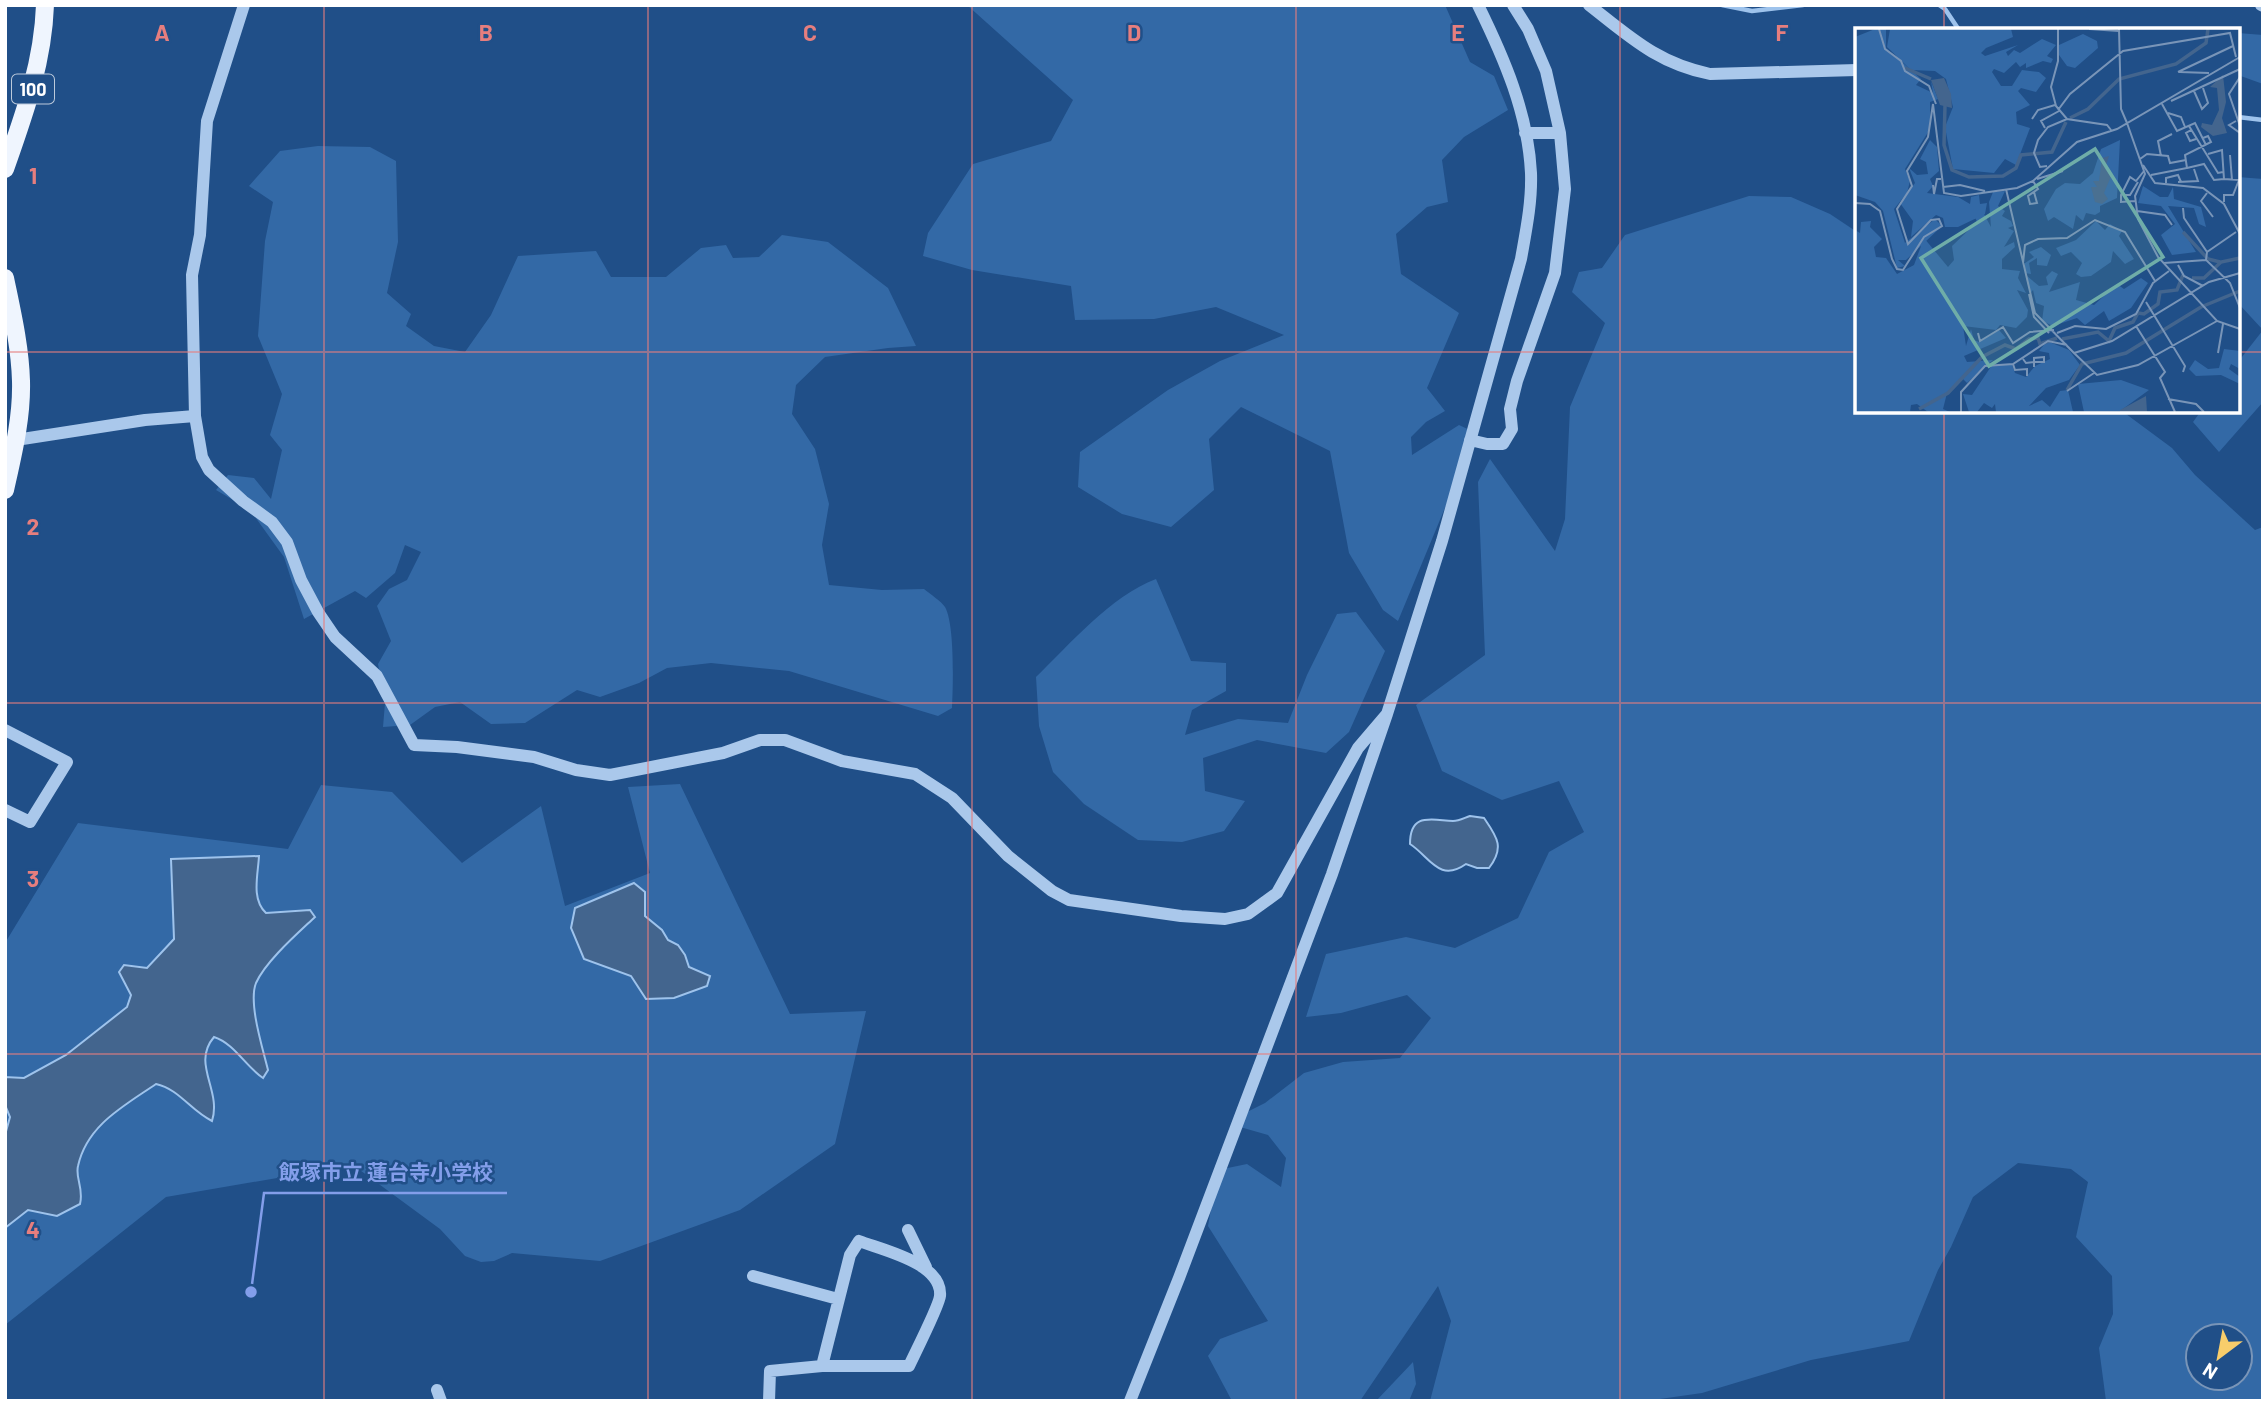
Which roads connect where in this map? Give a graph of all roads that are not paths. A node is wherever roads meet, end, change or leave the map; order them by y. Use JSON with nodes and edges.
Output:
{"nodes":[{"id":1,"x":45,"y":5,"type":"edge"},
{"id":2,"x":244,"y":5,"type":"edge"},
{"id":3,"x":1478,"y":5,"type":"edge"},
{"id":4,"x":1513,"y":5,"type":"edge"},
{"id":5,"x":1589,"y":5,"type":"edge"},
{"id":6,"x":1855,"y":70,"type":"edge"},
{"id":7,"x":1525,"y":133,"type":"junction"},
{"id":8,"x":1560,"y":133,"type":"junction"},
{"id":9,"x":5,"y":169,"type":"edge"},
{"id":10,"x":5,"y":278,"type":"edge"},
{"id":11,"x":195,"y":416,"type":"junction"},
{"id":12,"x":16,"y":440,"type":"junction"},
{"id":13,"x":1470,"y":440,"type":"junction"},
{"id":14,"x":5,"y":489,"type":"edge"},
{"id":15,"x":1387,"y":714,"type":"junction"},
{"id":16,"x":5,"y":730,"type":"edge"},
{"id":17,"x":5,"y":810,"type":"edge"},
{"id":18,"x":908,"y":1230,"type":"dead end"},
{"id":19,"x":929,"y":1272,"type":"junction"},
{"id":20,"x":753,"y":1276,"type":"dead end"},
{"id":21,"x":838,"y":1299,"type":"junction"},
{"id":22,"x":822,"y":1366,"type":"junction"},
{"id":23,"x":769,"y":1401,"type":"edge"},
{"id":24,"x":1130,"y":1401,"type":"edge"}],
"edges":[{"from":1,"to":9,"type":"main road","number":"100"},
{"from":2,"to":11,"type":"street"},
{"from":3,"to":7,"type":"street"},
{"from":4,"to":8,"type":"street"},
{"from":5,"to":6,"type":"street"},
{"from":7,"to":8,"type":"street"},
{"from":7,"to":13,"type":"street"},
{"from":8,"to":13,"type":"street"},
{"from":10,"to":12,"type":"main road"},
{"from":11,"to":12,"type":"street"},
{"from":11,"to":15,"type":"street"},
{"from":12,"to":14,"type":"main road"},
{"from":13,"to":15,"type":"street"},
{"from":15,"to":24,"type":"street"},
{"from":16,"to":17,"type":"street"},
{"from":18,"to":19,"type":"street"},
{"from":19,"to":21,"type":"street"},
{"from":19,"to":22,"type":"street"},
{"from":20,"to":21,"type":"street"},
{"from":21,"to":22,"type":"street"},
{"from":22,"to":23,"type":"street"}]}
